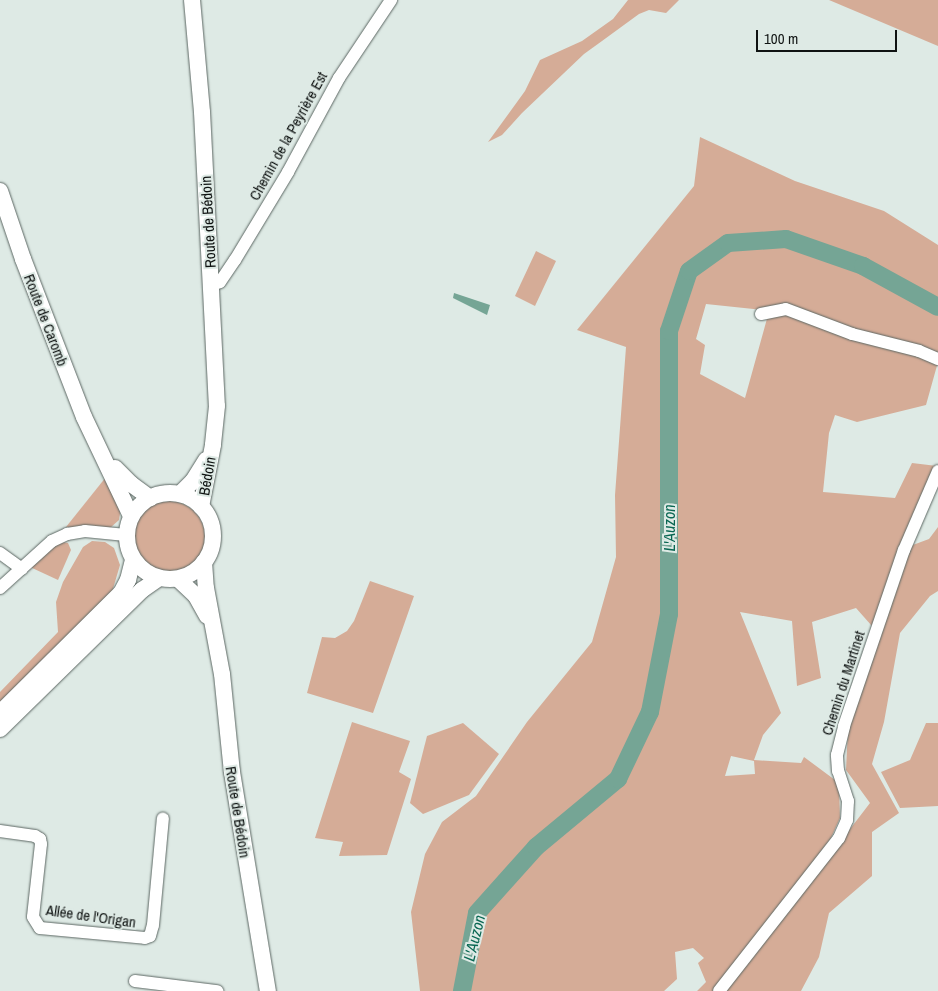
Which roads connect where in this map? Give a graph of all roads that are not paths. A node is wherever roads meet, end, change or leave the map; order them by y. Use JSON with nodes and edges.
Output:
{"nodes":[{"id":1,"x":192,"y":0,"type":"edge"},
{"id":2,"x":391,"y":0,"type":"edge"},
{"id":3,"x":0,"y":190,"type":"edge"},
{"id":4,"x":211,"y":285,"type":"junction"},
{"id":5,"x":762,"y":314,"type":"dead end"},
{"id":6,"x":938,"y":360,"type":"edge"},
{"id":7,"x":213,"y":445,"type":"junction"},
{"id":8,"x":99,"y":446,"type":"junction"},
{"id":9,"x":938,"y":471,"type":"edge"},
{"id":10,"x":180,"y":494,"type":"junction"},
{"id":11,"x":150,"y":498,"type":"junction"},
{"id":12,"x":201,"y":507,"type":"junction"},
{"id":13,"x":132,"y":516,"type":"junction"},
{"id":14,"x":126,"y":535,"type":"junction"},
{"id":15,"x":0,"y":553,"type":"edge"},
{"id":16,"x":133,"y":560,"type":"junction"},
{"id":17,"x":204,"y":562,"type":"junction"},
{"id":18,"x":22,"y":569,"type":"junction"},
{"id":19,"x":159,"y":578,"type":"junction"},
{"id":20,"x":178,"y":579,"type":"junction"},
{"id":21,"x":0,"y":588,"type":"edge"},
{"id":22,"x":214,"y":632,"type":"junction"},
{"id":23,"x":0,"y":713,"type":"edge"},
{"id":24,"x":0,"y":729,"type":"edge"},
{"id":25,"x":163,"y":818,"type":"dead end"},
{"id":26,"x":0,"y":832,"type":"edge"},
{"id":27,"x":136,"y":981,"type":"dead end"},
{"id":28,"x":217,"y":991,"type":"edge"},
{"id":29,"x":268,"y":991,"type":"edge"},
{"id":30,"x":719,"y":991,"type":"edge"}],
"edges":[{"from":1,"to":4,"type":"main road","name":"Route de Bédoin"},
{"from":2,"to":4,"type":"street","name":"Chemin de la Peyrière Est"},
{"from":3,"to":8,"type":"main road","name":"Route de Caromb"},
{"from":4,"to":7,"type":"main road","name":"Route de Bédoin"},
{"from":5,"to":6,"type":"street"},
{"from":7,"to":10,"type":"main road"},
{"from":7,"to":12,"type":"main road","name":"Bédoin"},
{"from":8,"to":11,"type":"main road"},
{"from":8,"to":13,"type":"main road"},
{"from":9,"to":30,"type":"street","name":"Chemin du Martinet"},
{"from":10,"to":11,"type":"main road"},
{"from":10,"to":12,"type":"main road"},
{"from":11,"to":13,"type":"main road"},
{"from":12,"to":17,"type":"main road"},
{"from":13,"to":14,"type":"main road"},
{"from":14,"to":16,"type":"main road"},
{"from":14,"to":18,"type":"street"},
{"from":15,"to":18,"type":"street"},
{"from":16,"to":19,"type":"main road"},
{"from":16,"to":23,"type":"main road"},
{"from":17,"to":20,"type":"main road"},
{"from":17,"to":22,"type":"main road","name":"Route de Bédoin"},
{"from":18,"to":21,"type":"street"},
{"from":19,"to":20,"type":"main road"},
{"from":19,"to":24,"type":"main road"},
{"from":20,"to":22,"type":"main road","name":"Route de Bédoin"},
{"from":22,"to":29,"type":"main road","name":"Route de Bédoin"},
{"from":25,"to":26,"type":"street","name":"Allée de l'Origan"},
{"from":27,"to":28,"type":"street"}]}
